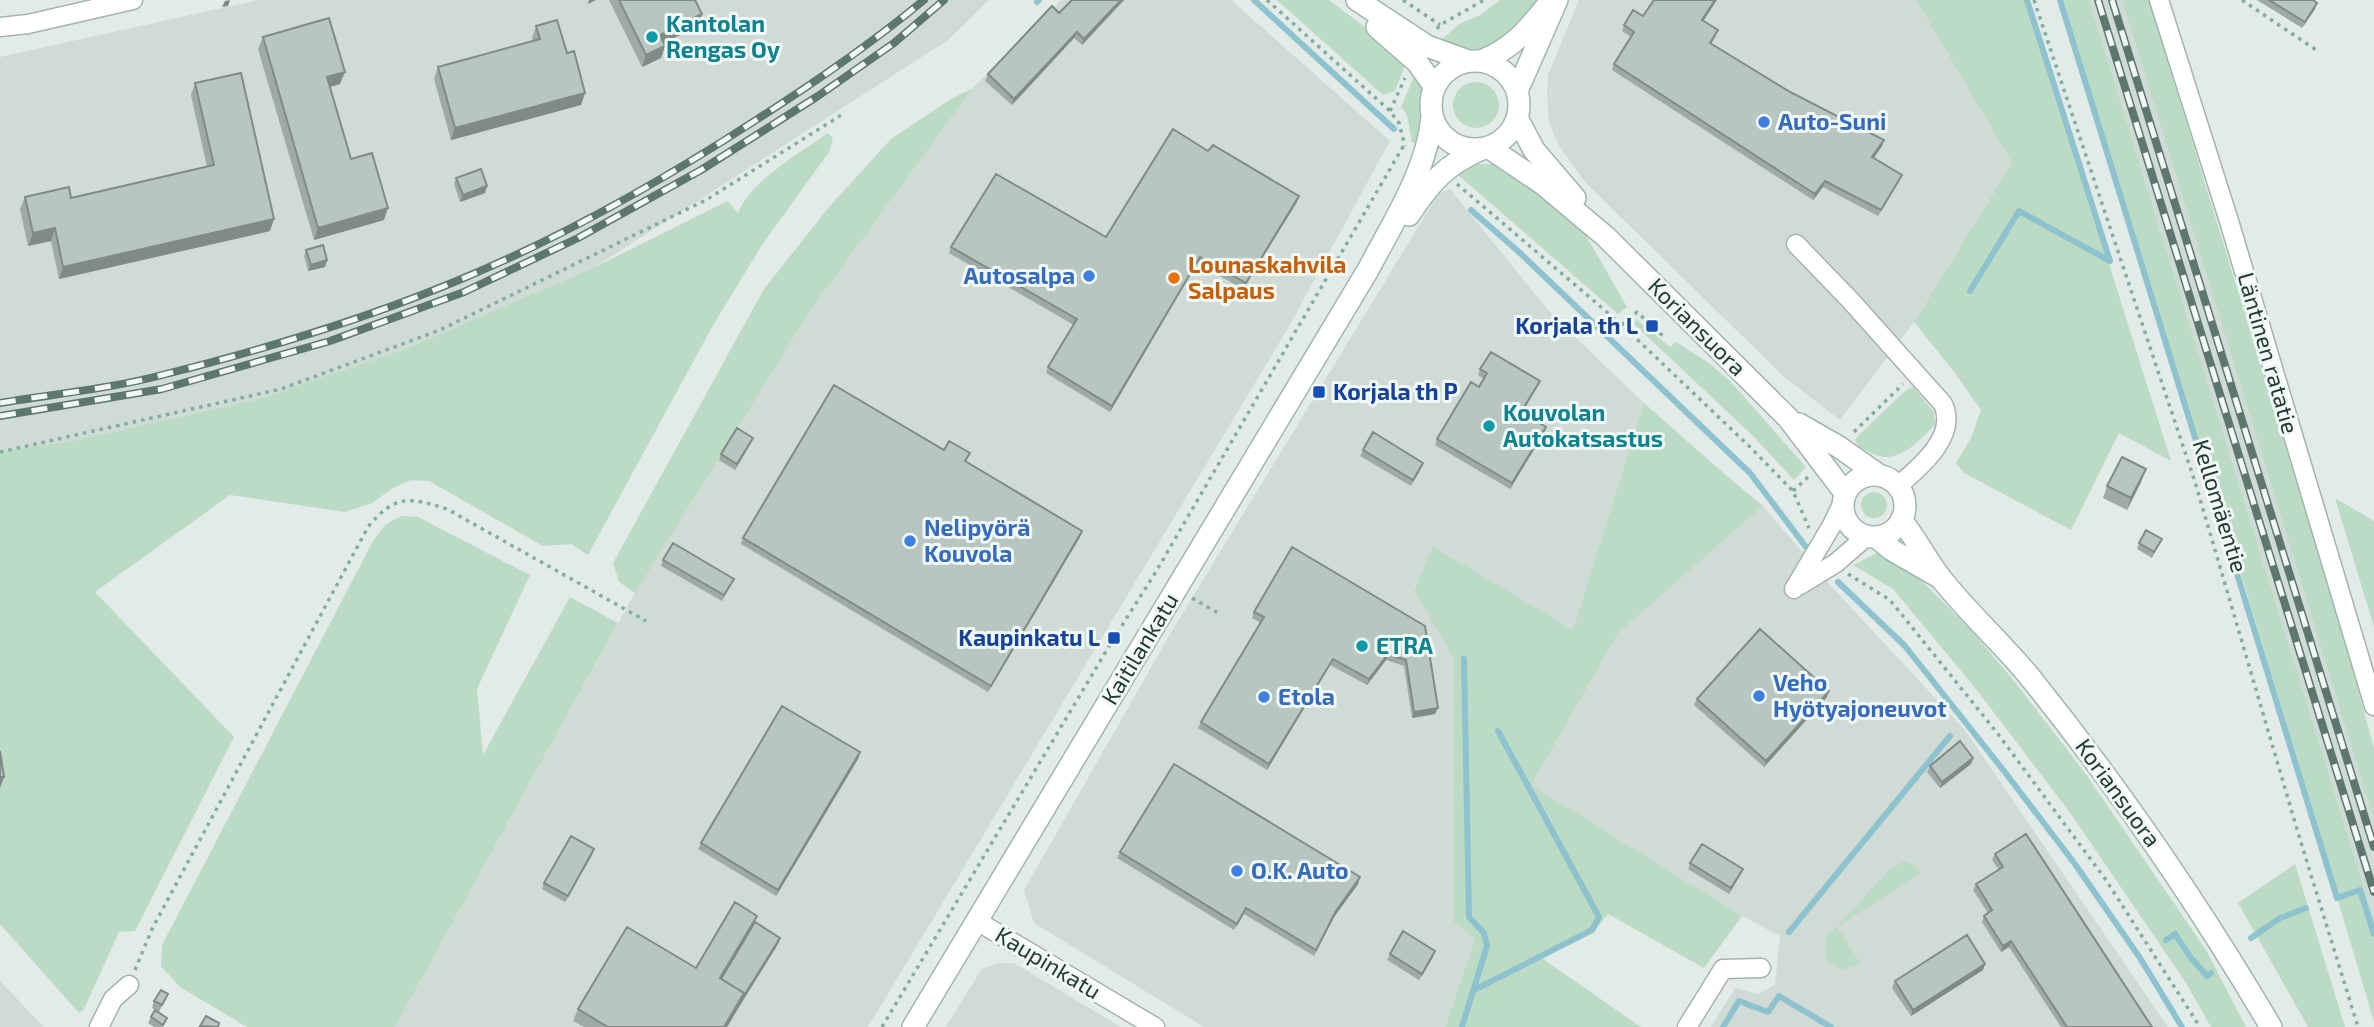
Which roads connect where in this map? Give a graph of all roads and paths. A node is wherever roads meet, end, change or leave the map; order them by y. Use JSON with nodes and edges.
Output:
{"nodes":[{"id":1,"x":133,"y":0,"type":"edge"},
{"id":2,"x":1267,"y":0,"type":"edge"},
{"id":3,"x":1347,"y":0,"type":"edge"},
{"id":4,"x":1357,"y":0,"type":"edge"},
{"id":5,"x":1403,"y":0,"type":"edge"},
{"id":6,"x":1484,"y":0,"type":"edge"},
{"id":7,"x":1551,"y":0,"type":"edge"},
{"id":8,"x":1557,"y":0,"type":"edge"},
{"id":9,"x":2034,"y":0,"type":"edge"},
{"id":10,"x":2160,"y":0,"type":"edge"},
{"id":11,"x":2242,"y":0,"type":"edge"},
{"id":12,"x":1440,"y":25,"type":"junction"},
{"id":13,"x":0,"y":27,"type":"edge"},
{"id":14,"x":1433,"y":37,"type":"dead end"},
{"id":15,"x":2319,"y":52,"type":"dead end"},
{"id":16,"x":1475,"y":61,"type":"junction"},
{"id":17,"x":1407,"y":75,"type":"dead end"},
{"id":18,"x":1434,"y":86,"type":"junction"},
{"id":19,"x":1517,"y":91,"type":"junction"},
{"id":20,"x":1390,"y":111,"type":"junction"},
{"id":21,"x":843,"y":114,"type":"dead end"},
{"id":22,"x":1432,"y":117,"type":"junction"},
{"id":23,"x":1517,"y":118,"type":"junction"},
{"id":24,"x":1404,"y":145,"type":"junction"},
{"id":25,"x":1486,"y":148,"type":"junction"},
{"id":26,"x":1409,"y":149,"type":"dead end"},
{"id":27,"x":1450,"y":178,"type":"dead end"},
{"id":28,"x":1606,"y":237,"type":"junction"},
{"id":29,"x":1796,"y":244,"type":"dead end"},
{"id":30,"x":1368,"y":270,"type":"junction"},
{"id":31,"x":1622,"y":325,"type":"junction"},
{"id":32,"x":1665,"y":338,"type":"dead end"},
{"id":33,"x":1913,"y":371,"type":"junction"},
{"id":34,"x":1788,"y":418,"type":"junction"},
{"id":35,"x":1850,"y":436,"type":"dead end"},
{"id":36,"x":0,"y":452,"type":"edge"},
{"id":37,"x":1879,"y":475,"type":"junction"},
{"id":38,"x":1809,"y":477,"type":"dead end"},
{"id":39,"x":1898,"y":486,"type":"junction"},
{"id":40,"x":1793,"y":491,"type":"junction"},
{"id":41,"x":1844,"y":498,"type":"junction"},
{"id":42,"x":1901,"y":520,"type":"junction"},
{"id":43,"x":1811,"y":531,"type":"dead end"},
{"id":44,"x":1872,"y":536,"type":"junction"},
{"id":45,"x":1842,"y":569,"type":"dead end"},
{"id":46,"x":1940,"y":577,"type":"junction"},
{"id":47,"x":1190,"y":597,"type":"dead end"},
{"id":48,"x":1220,"y":614,"type":"dead end"},
{"id":49,"x":646,"y":621,"type":"dead end"},
{"id":50,"x":2374,"y":706,"type":"edge"},
{"id":51,"x":977,"y":921,"type":"junction"},
{"id":52,"x":1761,"y":968,"type":"dead end"},
{"id":53,"x":128,"y":985,"type":"joint"},
{"id":54,"x":99,"y":1027,"type":"edge"},
{"id":55,"x":881,"y":1027,"type":"edge"},
{"id":56,"x":913,"y":1027,"type":"edge"},
{"id":57,"x":1155,"y":1027,"type":"edge"},
{"id":58,"x":1687,"y":1027,"type":"edge"},
{"id":59,"x":2200,"y":1027,"type":"edge"},
{"id":60,"x":2271,"y":1027,"type":"edge"},
{"id":61,"x":2358,"y":1027,"type":"edge"}],
"edges":[{"from":1,"to":13,"type":"street"},
{"from":2,"to":20,"type":"path"},
{"from":3,"to":18,"type":"main road"},
{"from":4,"to":16,"type":"main road"},
{"from":5,"to":12,"type":"path"},
{"from":6,"to":12,"type":"path"},
{"from":7,"to":16,"type":"main road"},
{"from":8,"to":19,"type":"main road"},
{"from":9,"to":61,"type":"path","name":"Kellomäentie"},
{"from":10,"to":50,"type":"street","name":"Läntinen ratatie"},
{"from":11,"to":15,"type":"path"},
{"from":12,"to":14,"type":"path"},
{"from":16,"to":18,"type":"main road"},
{"from":16,"to":19,"type":"main road"},
{"from":17,"to":20,"type":"path"},
{"from":18,"to":22,"type":"main road"},
{"from":19,"to":23,"type":"main road"},
{"from":20,"to":24,"type":"path"},
{"from":21,"to":36,"type":"path"},
{"from":22,"to":25,"type":"main road"},
{"from":22,"to":30,"type":"main road","name":"Kaitilankatu"},
{"from":23,"to":25,"type":"main road"},
{"from":23,"to":28,"type":"main road","name":"Koriansuora"},
{"from":24,"to":26,"type":"path"},
{"from":24,"to":55,"type":"path"},
{"from":25,"to":28,"type":"main road","name":"Koriansuora"},
{"from":25,"to":30,"type":"main road","name":"Kaitilankatu"},
{"from":27,"to":31,"type":"path"},
{"from":28,"to":34,"type":"main road","name":"Koriansuora"},
{"from":29,"to":33,"type":"street"},
{"from":30,"to":51,"type":"main road","name":"Kaitilankatu"},
{"from":31,"to":32,"type":"path"},
{"from":31,"to":40,"type":"path"},
{"from":33,"to":35,"type":"path"},
{"from":33,"to":39,"type":"street"},
{"from":34,"to":37,"type":"main road","name":"Koriansuora"},
{"from":34,"to":41,"type":"main road","name":"Koriansuora"},
{"from":37,"to":39,"type":"main road"},
{"from":37,"to":41,"type":"main road"},
{"from":38,"to":40,"type":"path"},
{"from":39,"to":42,"type":"main road"},
{"from":40,"to":43,"type":"path"},
{"from":41,"to":44,"type":"main road"},
{"from":41,"to":44,"type":"street"},
{"from":42,"to":44,"type":"main road"},
{"from":42,"to":46,"type":"main road","name":"Koriansuora"},
{"from":44,"to":46,"type":"main road","name":"Koriansuora"},
{"from":45,"to":59,"type":"path"},
{"from":46,"to":60,"type":"main road","name":"Koriansuora"},
{"from":47,"to":48,"type":"path"},
{"from":49,"to":53,"type":"path"},
{"from":51,"to":56,"type":"main road","name":"Kaitilankatu"},
{"from":51,"to":57,"type":"street","name":"Kaupinkatu"},
{"from":52,"to":58,"type":"street"},
{"from":53,"to":54,"type":"street"}]}
